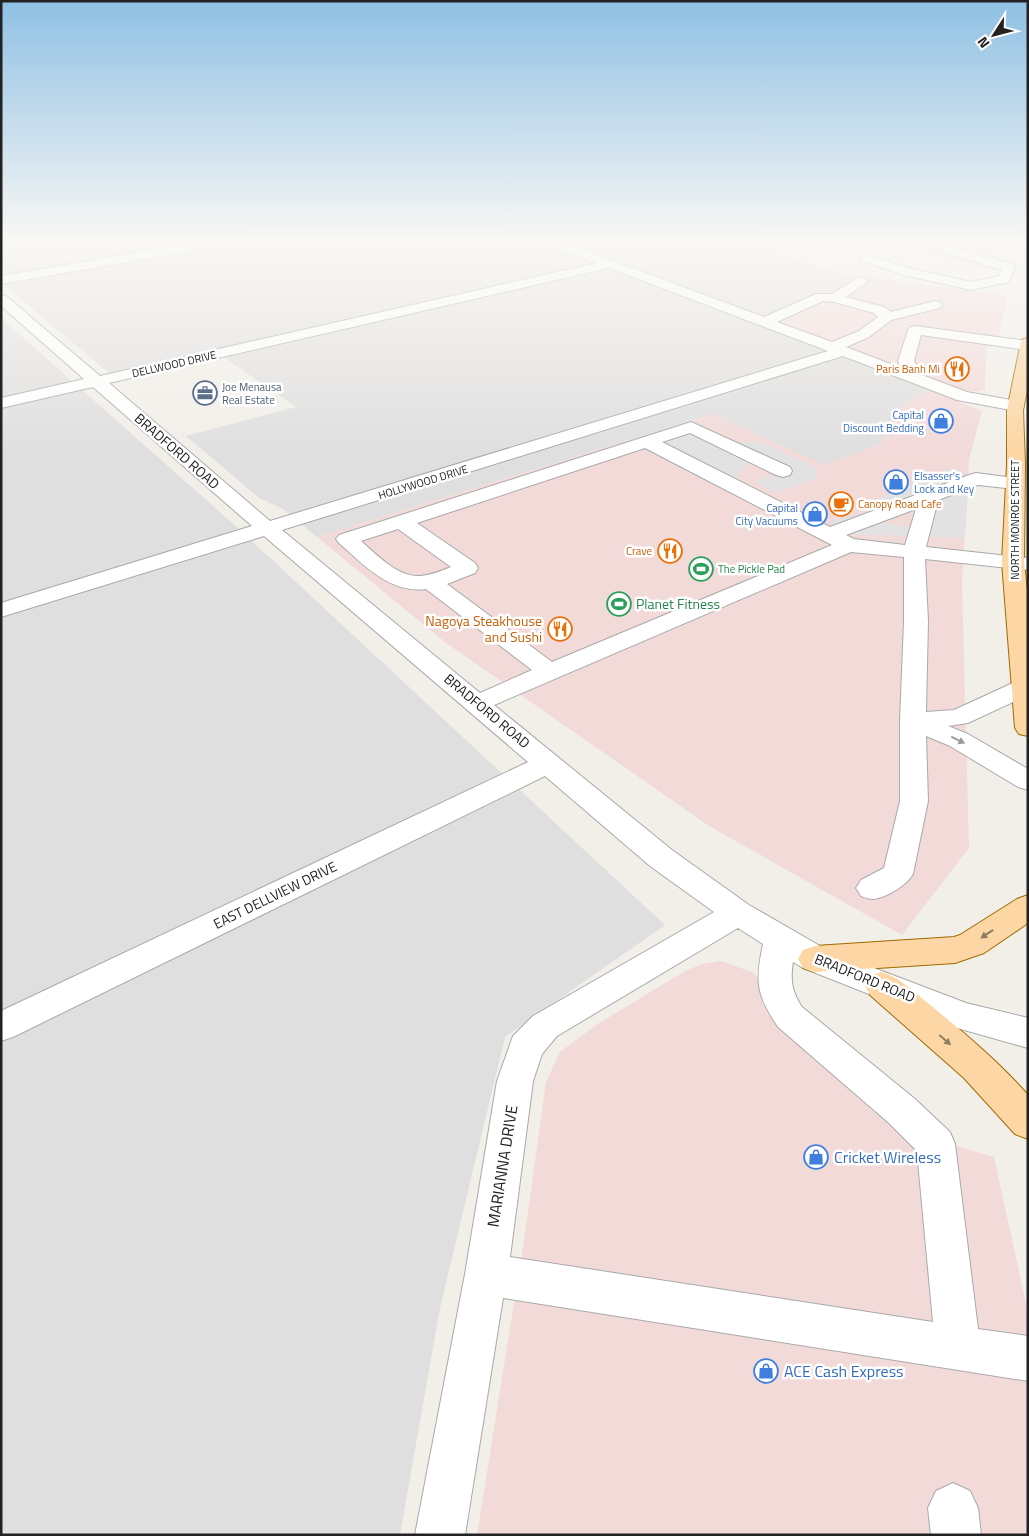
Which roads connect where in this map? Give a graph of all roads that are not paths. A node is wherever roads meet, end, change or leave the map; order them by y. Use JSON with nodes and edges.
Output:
{"nodes":[{"id":1,"x":14,"y":310,"type":"edge"},
{"id":2,"x":410,"y":310,"type":"edge"},
{"id":3,"x":732,"y":310,"type":"edge"},
{"id":4,"x":793,"y":310,"type":"edge"},
{"id":5,"x":878,"y":310,"type":"edge"},
{"id":6,"x":918,"y":310,"type":"edge"},
{"id":7,"x":886,"y":316,"type":"junction"},
{"id":8,"x":765,"y":322,"type":"junction"},
{"id":9,"x":839,"y":349,"type":"junction"},
{"id":10,"x":1027,"y":349,"type":"edge"},
{"id":11,"x":904,"y":374,"type":"junction"},
{"id":12,"x":96,"y":381,"type":"junction"},
{"id":13,"x":1,"y":403,"type":"edge"},
{"id":14,"x":1021,"y":408,"type":"edge"},
{"id":15,"x":646,"y":441,"type":"junction"},
{"id":16,"x":1021,"y":460,"type":"edge"},
{"id":17,"x":738,"y":488,"type":"junction"},
{"id":18,"x":1019,"y":488,"type":"edge"},
{"id":19,"x":929,"y":496,"type":"junction"},
{"id":20,"x":401,"y":521,"type":"junction"},
{"id":21,"x":269,"y":530,"type":"junction"},
{"id":22,"x":839,"y":540,"type":"junction"},
{"id":23,"x":914,"y":551,"type":"junction"},
{"id":24,"x":1020,"y":563,"type":"edge"},
{"id":25,"x":429,"y":581,"type":"junction"},
{"id":26,"x":1,"y":610,"type":"edge"},
{"id":27,"x":1024,"y":653,"type":"edge"},
{"id":28,"x":550,"y":672,"type":"junction"},
{"id":29,"x":478,"y":703,"type":"junction"},
{"id":30,"x":1026,"y":706,"type":"edge"},
{"id":31,"x":913,"y":721,"type":"junction"},
{"id":32,"x":548,"y":763,"type":"junction"},
{"id":33,"x":1028,"y":780,"type":"edge"},
{"id":34,"x":872,"y":888,"type":"dead end"},
{"id":35,"x":1028,"y":907,"type":"edge"},
{"id":36,"x":738,"y":913,"type":"junction"},
{"id":37,"x":781,"y":937,"type":"junction"},
{"id":38,"x":815,"y":959,"type":"junction"},
{"id":39,"x":882,"y":985,"type":"junction"},
{"id":40,"x":1,"y":1027,"type":"edge"},
{"id":41,"x":1028,"y":1033,"type":"edge"},
{"id":42,"x":1028,"y":1122,"type":"edge"},
{"id":43,"x":486,"y":1274,"type":"junction"},
{"id":44,"x":958,"y":1349,"type":"junction"},
{"id":45,"x":1028,"y":1360,"type":"edge"},
{"id":46,"x":440,"y":1535,"type":"edge"}],
"edges":[{"from":1,"to":12,"type":"street","name":"BRADFORD ROAD"},
{"from":2,"to":12,"type":"street","name":"DELLWOOD DRIVE"},
{"from":3,"to":8,"type":"street"},
{"from":4,"to":8,"type":"street"},
{"from":5,"to":7,"type":"street"},
{"from":6,"to":7,"type":"street"},
{"from":7,"to":9,"type":"street","name":"HOLLYWOOD DRIVE"},
{"from":8,"to":9,"type":"street"},
{"from":9,"to":11,"type":"street"},
{"from":9,"to":21,"type":"street","name":"HOLLYWOOD DRIVE"},
{"from":10,"to":11,"type":"street"},
{"from":10,"to":14,"type":"main road","name":"NORTH MONROE STREET"},
{"from":11,"to":14,"type":"street"},
{"from":12,"to":13,"type":"street","name":"DELLWOOD DRIVE"},
{"from":12,"to":21,"type":"street","name":"BRADFORD ROAD"},
{"from":14,"to":16,"type":"main road","name":"NORTH MONROE STREET"},
{"from":15,"to":17,"type":"street"},
{"from":15,"to":17,"type":"street"},
{"from":15,"to":20,"type":"street"},
{"from":16,"to":18,"type":"main road","name":"NORTH MONROE STREET"},
{"from":17,"to":22,"type":"street"},
{"from":18,"to":19,"type":"street"},
{"from":18,"to":24,"type":"main road","name":"NORTH MONROE STREET"},
{"from":19,"to":22,"type":"street"},
{"from":19,"to":23,"type":"street"},
{"from":20,"to":25,"type":"street"},
{"from":20,"to":25,"type":"street"},
{"from":21,"to":26,"type":"street","name":"HOLLYWOOD DRIVE"},
{"from":21,"to":29,"type":"street","name":"BRADFORD ROAD"},
{"from":22,"to":23,"type":"street"},
{"from":22,"to":28,"type":"street"},
{"from":23,"to":24,"type":"street"},
{"from":23,"to":31,"type":"street"},
{"from":24,"to":27,"type":"main road","name":"NORTH MONROE STREET"},
{"from":25,"to":28,"type":"street"},
{"from":27,"to":30,"type":"main road","name":"NORTH MONROE STREET"},
{"from":28,"to":29,"type":"street"},
{"from":29,"to":32,"type":"street","name":"BRADFORD ROAD"},
{"from":30,"to":31,"type":"street"},
{"from":31,"to":33,"type":"street","one_way":true},
{"from":31,"to":34,"type":"street"},
{"from":32,"to":36,"type":"street","name":"BRADFORD ROAD"},
{"from":32,"to":40,"type":"street","name":"EAST DELLVIEW DRIVE"},
{"from":35,"to":38,"type":"main road","one_way":true},
{"from":36,"to":37,"type":"street","name":"BRADFORD ROAD"},
{"from":36,"to":43,"type":"street","name":"MARIANNA DRIVE"},
{"from":37,"to":38,"type":"street","name":"BRADFORD ROAD"},
{"from":37,"to":44,"type":"street"},
{"from":38,"to":39,"type":"street","name":"BRADFORD ROAD"},
{"from":39,"to":41,"type":"street","name":"BRADFORD ROAD"},
{"from":39,"to":42,"type":"main road","one_way":true},
{"from":43,"to":44,"type":"street"},
{"from":43,"to":46,"type":"street","name":"MARIANNA DRIVE"},
{"from":44,"to":45,"type":"street"}]}
